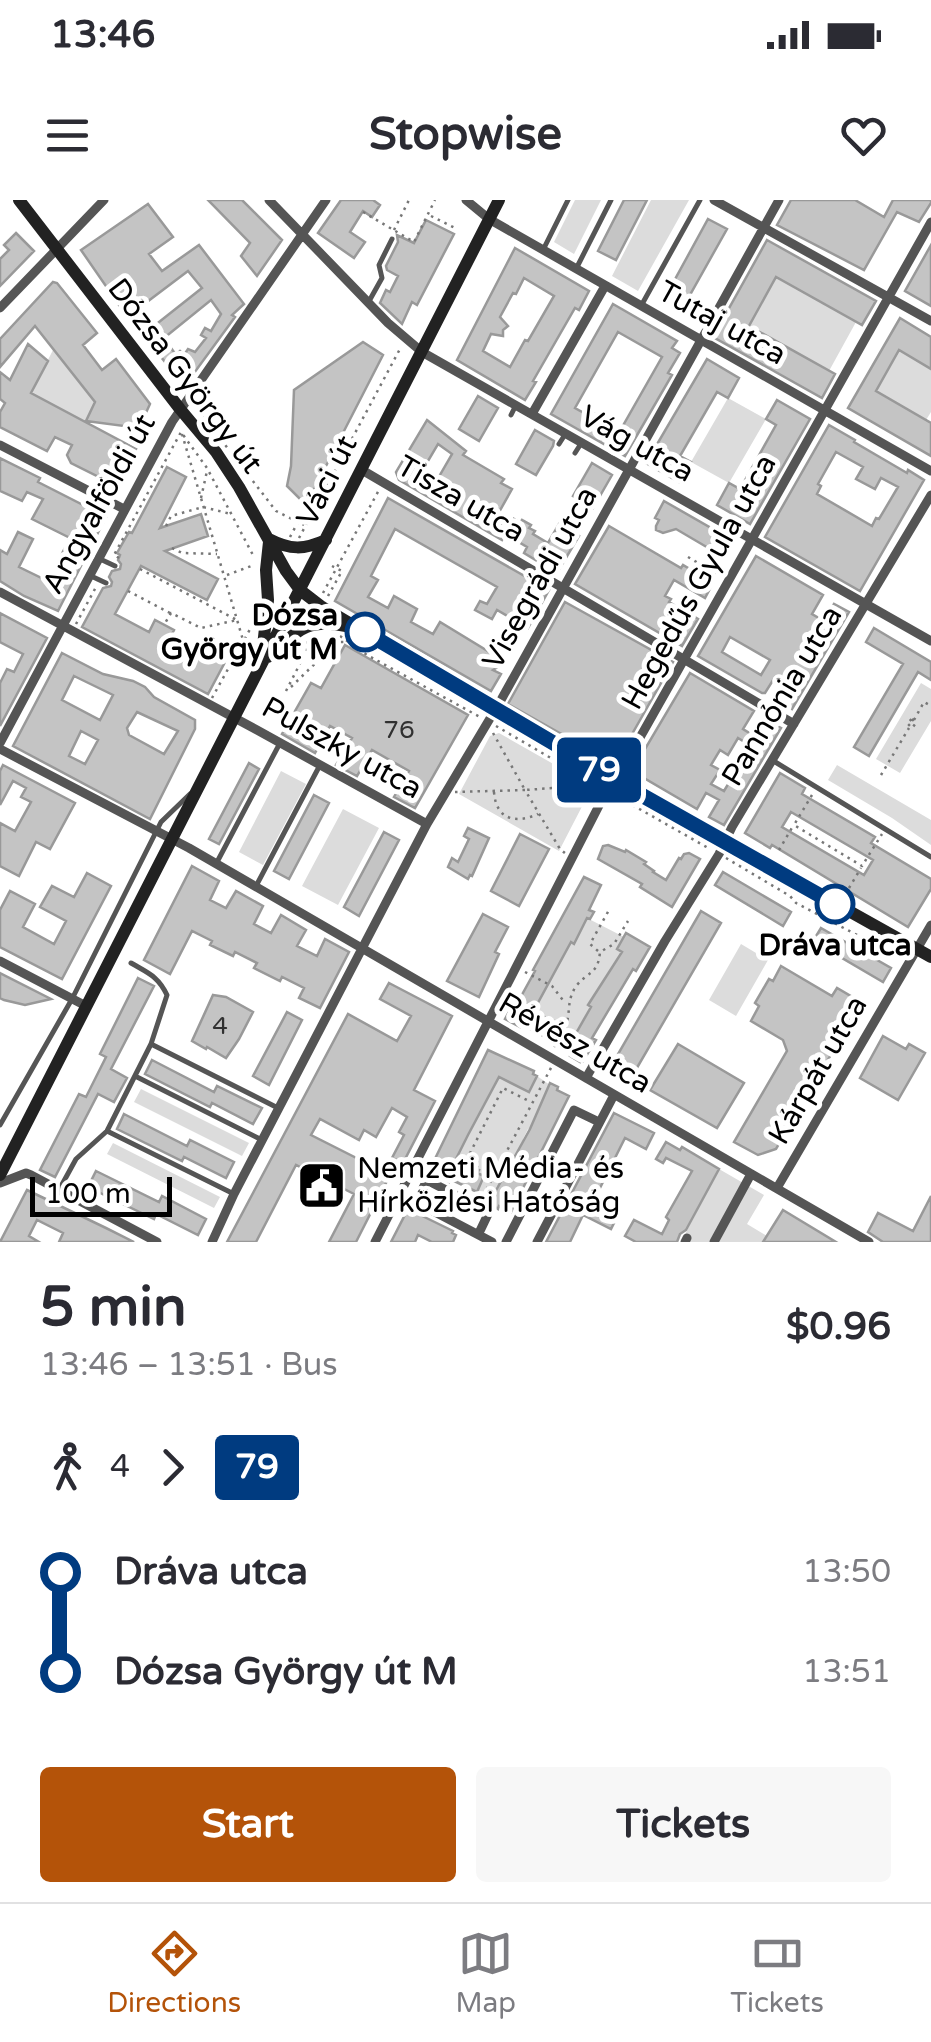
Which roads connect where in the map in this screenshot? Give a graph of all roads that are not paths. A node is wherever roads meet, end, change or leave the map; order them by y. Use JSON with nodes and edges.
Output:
{"nodes":[{"id":1,"x":20,"y":200,"type":"edge"},
{"id":2,"x":104,"y":200,"type":"edge"},
{"id":3,"x":269,"y":200,"type":"edge"},
{"id":4,"x":326,"y":200,"type":"edge"},
{"id":5,"x":466,"y":200,"type":"edge"},
{"id":6,"x":499,"y":200,"type":"edge"},
{"id":7,"x":568,"y":200,"type":"edge"},
{"id":8,"x":611,"y":200,"type":"edge"},
{"id":9,"x":700,"y":200,"type":"edge"},
{"id":10,"x":714,"y":200,"type":"edge"},
{"id":11,"x":780,"y":200,"type":"edge"},
{"id":12,"x":489,"y":219,"type":"junction"},
{"id":13,"x":931,"y":222,"type":"edge"},
{"id":14,"x":764,"y":228,"type":"junction"},
{"id":15,"x":302,"y":234,"type":"junction"},
{"id":16,"x":393,"y":235,"type":"road end"},
{"id":17,"x":58,"y":250,"type":"junction"},
{"id":18,"x":543,"y":250,"type":"junction"},
{"id":19,"x":576,"y":269,"type":"junction"},
{"id":20,"x":874,"y":276,"type":"dead end"},
{"id":21,"x":605,"y":286,"type":"junction"},
{"id":22,"x":868,"y":286,"type":"junction"},
{"id":23,"x":888,"y":297,"type":"junction"},
{"id":24,"x":368,"y":302,"type":"junction"},
{"id":25,"x":641,"y":306,"type":"junction"},
{"id":26,"x":0,"y":308,"type":"edge"},
{"id":27,"x":931,"y":321,"type":"edge"},
{"id":28,"x":701,"y":341,"type":"junction"},
{"id":29,"x":422,"y":352,"type":"junction"},
{"id":30,"x":516,"y":405,"type":"junction"},
{"id":31,"x":180,"y":409,"type":"junction"},
{"id":32,"x":825,"y":410,"type":"junction"},
{"id":33,"x":532,"y":414,"type":"junction"},
{"id":34,"x":510,"y":415,"type":"dead end"},
{"id":35,"x":566,"y":433,"type":"junction"},
{"id":36,"x":582,"y":442,"type":"junction"},
{"id":37,"x":559,"y":444,"type":"dead end"},
{"id":38,"x":0,"y":445,"type":"edge"},
{"id":39,"x":575,"y":454,"type":"dead end"},
{"id":40,"x":630,"y":469,"type":"junction"},
{"id":41,"x":362,"y":470,"type":"junction"},
{"id":42,"x":931,"y":471,"type":"edge"},
{"id":43,"x":931,"y":495,"type":"edge"},
{"id":44,"x":124,"y":509,"type":"junction"},
{"id":45,"x":752,"y":538,"type":"junction"},
{"id":46,"x":269,"y":540,"type":"junction"},
{"id":47,"x":326,"y":540,"type":"junction"},
{"id":48,"x":98,"y":557,"type":"junction"},
{"id":49,"x":112,"y":565,"type":"road end"},
{"id":50,"x":88,"y":574,"type":"junction"},
{"id":51,"x":103,"y":582,"type":"road end"},
{"id":52,"x":563,"y":588,"type":"junction"},
{"id":53,"x":300,"y":590,"type":"junction"},
{"id":54,"x":0,"y":592,"type":"edge"},
{"id":55,"x":868,"y":603,"type":"junction"},
{"id":56,"x":62,"y":624,"type":"junction"},
{"id":57,"x":358,"y":628,"type":"junction"},
{"id":58,"x":931,"y":641,"type":"edge"},
{"id":59,"x":514,"y":650,"type":"dead end"},
{"id":60,"x":510,"y":658,"type":"dead end"},
{"id":61,"x":523,"y":660,"type":"junction"},
{"id":62,"x":684,"y":660,"type":"junction"},
{"id":63,"x":262,"y":662,"type":"junction"},
{"id":64,"x":233,"y":717,"type":"junction"},
{"id":65,"x":490,"y":720,"type":"junction"},
{"id":66,"x":794,"y":724,"type":"junction"},
{"id":67,"x":280,"y":743,"type":"junction"},
{"id":68,"x":0,"y":746,"type":"edge"},
{"id":69,"x":772,"y":760,"type":"junction"},
{"id":70,"x":320,"y":765,"type":"junction"},
{"id":71,"x":199,"y":784,"type":"junction"},
{"id":72,"x":607,"y":785,"type":"junction"},
{"id":73,"x":427,"y":824,"type":"junction"},
{"id":74,"x":156,"y":832,"type":"junction"},
{"id":75,"x":171,"y":840,"type":"junction"},
{"id":76,"x":722,"y":848,"type":"junction"},
{"id":77,"x":931,"y":856,"type":"edge"},
{"id":78,"x":216,"y":864,"type":"junction"},
{"id":79,"x":256,"y":887,"type":"junction"},
{"id":80,"x":931,"y":925,"type":"edge"},
{"id":81,"x":362,"y":948,"type":"junction"},
{"id":82,"x":914,"y":956,"type":"junction"},
{"id":83,"x":931,"y":957,"type":"edge"},
{"id":84,"x":0,"y":961,"type":"edge"},
{"id":85,"x":130,"y":963,"type":"dead end"},
{"id":86,"x":72,"y":999,"type":"junction"},
{"id":87,"x":86,"y":1006,"type":"junction"},
{"id":88,"x":463,"y":1007,"type":"junction"},
{"id":89,"x":456,"y":1019,"type":"dead end"},
{"id":90,"x":488,"y":1022,"type":"junction"},
{"id":91,"x":151,"y":1044,"type":"junction"},
{"id":92,"x":134,"y":1076,"type":"junction"},
{"id":93,"x":586,"y":1078,"type":"junction"},
{"id":94,"x":614,"y":1095,"type":"junction"},
{"id":95,"x":278,"y":1108,"type":"junction"},
{"id":96,"x":599,"y":1122,"type":"junction"},
{"id":97,"x":0,"y":1125,"type":"edge"},
{"id":98,"x":107,"y":1131,"type":"junction"},
{"id":99,"x":262,"y":1140,"type":"junction"},
{"id":100,"x":411,"y":1172,"type":"junction"},
{"id":101,"x":750,"y":1174,"type":"junction"},
{"id":102,"x":0,"y":1175,"type":"edge"},
{"id":103,"x":427,"y":1180,"type":"junction"},
{"id":104,"x":0,"y":1183,"type":"edge"},
{"id":105,"x":778,"y":1188,"type":"junction"},
{"id":106,"x":59,"y":1190,"type":"junction"},
{"id":107,"x":234,"y":1194,"type":"junction"},
{"id":108,"x":478,"y":1233,"type":"junction"},
{"id":109,"x":157,"y":1242,"type":"edge"},
{"id":110,"x":212,"y":1242,"type":"edge"},
{"id":111,"x":374,"y":1242,"type":"edge"},
{"id":112,"x":492,"y":1242,"type":"edge"},
{"id":113,"x":506,"y":1242,"type":"edge"},
{"id":114,"x":536,"y":1242,"type":"edge"},
{"id":115,"x":714,"y":1242,"type":"edge"},
{"id":116,"x":869,"y":1242,"type":"edge"}],
"edges":[{"from":1,"to":17,"type":"main road","name":"Dózsa György út"},
{"from":2,"to":17,"type":"street"},
{"from":3,"to":15,"type":"street","name":"Vág utca"},
{"from":4,"to":15,"type":"street","name":"Angyalföldi út"},
{"from":5,"to":12,"type":"street","name":"Tutaj utca"},
{"from":6,"to":12,"type":"main road","name":"Váci út"},
{"from":7,"to":18,"type":"lane"},
{"from":8,"to":19,"type":"lane"},
{"from":9,"to":25,"type":"lane"},
{"from":10,"to":14,"type":"street"},
{"from":11,"to":14,"type":"street","name":"Visegrádi utca"},
{"from":12,"to":18,"type":"street","name":"Tutaj utca"},
{"from":12,"to":29,"type":"main road","name":"Váci út"},
{"from":13,"to":23,"type":"street","name":"Hegedűs Gyula utca"},
{"from":14,"to":22,"type":"street"},
{"from":14,"to":28,"type":"street","name":"Visegrádi utca"},
{"from":15,"to":24,"type":"street","name":"Vág utca"},
{"from":15,"to":31,"type":"street","name":"Angyalföldi út"},
{"from":16,"to":24,"type":"lane"},
{"from":17,"to":26,"type":"street"},
{"from":17,"to":31,"type":"main road","name":"Dózsa György út"},
{"from":18,"to":19,"type":"street","name":"Tutaj utca"},
{"from":19,"to":21,"type":"street","name":"Tutaj utca"},
{"from":20,"to":22,"type":"lane"},
{"from":21,"to":25,"type":"street","name":"Tutaj utca"},
{"from":21,"to":33,"type":"street"},
{"from":22,"to":23,"type":"street"},
{"from":23,"to":27,"type":"street"},
{"from":23,"to":32,"type":"street","name":"Hegedűs Gyula utca"},
{"from":24,"to":29,"type":"street","name":"Vág utca"},
{"from":25,"to":28,"type":"street","name":"Tutaj utca"},
{"from":28,"to":32,"type":"street","name":"Tutaj utca"},
{"from":28,"to":40,"type":"street","name":"Visegrádi utca"},
{"from":29,"to":30,"type":"street","name":"Vág utca"},
{"from":29,"to":41,"type":"main road","name":"Váci út"},
{"from":30,"to":33,"type":"street","name":"Vág utca"},
{"from":30,"to":34,"type":"lane"},
{"from":31,"to":44,"type":"street","name":"Angyalföldi út"},
{"from":31,"to":46,"type":"main road","name":"Dózsa György út"},
{"from":32,"to":42,"type":"street","name":"Tutaj utca"},
{"from":32,"to":45,"type":"street","name":"Hegedűs Gyula utca"},
{"from":33,"to":35,"type":"street","name":"Vág utca"},
{"from":35,"to":36,"type":"street","name":"Vág utca"},
{"from":35,"to":37,"type":"lane"},
{"from":36,"to":39,"type":"lane"},
{"from":36,"to":40,"type":"street","name":"Vág utca"},
{"from":38,"to":44,"type":"street"},
{"from":40,"to":45,"type":"street","name":"Vág utca"},
{"from":40,"to":52,"type":"street","name":"Visegrádi utca"},
{"from":41,"to":47,"type":"main road","name":"Váci út"},
{"from":41,"to":52,"type":"street","name":"Tisza utca"},
{"from":43,"to":55,"type":"street","name":"Pannónia utca"},
{"from":44,"to":48,"type":"street","name":"Angyalföldi út"},
{"from":45,"to":55,"type":"street","name":"Vág utca"},
{"from":45,"to":62,"type":"street","name":"Hegedűs Gyula utca"},
{"from":46,"to":47,"type":"main road"},
{"from":46,"to":53,"type":"main road","name":"Dózsa György út"},
{"from":46,"to":63,"type":"main road"},
{"from":47,"to":53,"type":"main road","name":"Váci út"},
{"from":48,"to":49,"type":"lane"},
{"from":48,"to":50,"type":"street","name":"Angyalföldi út"},
{"from":50,"to":51,"type":"lane"},
{"from":50,"to":56,"type":"street","name":"Angyalföldi út"},
{"from":52,"to":61,"type":"street","name":"Visegrádi utca"},
{"from":52,"to":62,"type":"street","name":"Tisza utca"},
{"from":53,"to":57,"type":"main road"},
{"from":53,"to":63,"type":"main road","name":"Váci út"},
{"from":54,"to":56,"type":"street","name":"Pulszky utca"},
{"from":55,"to":58,"type":"street","name":"Vág utca"},
{"from":55,"to":66,"type":"street","name":"Pannónia utca"},
{"from":56,"to":64,"type":"street","name":"Pulszky utca"},
{"from":56,"to":68,"type":"street","name":"Angyalföldi út"},
{"from":57,"to":63,"type":"main road"},
{"from":57,"to":65,"type":"main road"},
{"from":59,"to":61,"type":"lane"},
{"from":60,"to":61,"type":"lane"},
{"from":61,"to":65,"type":"street","name":"Visegrádi utca"},
{"from":62,"to":66,"type":"street","name":"Tisza utca"},
{"from":62,"to":72,"type":"street","name":"Hegedűs Gyula utca"},
{"from":63,"to":64,"type":"main road","name":"Váci út"},
{"from":64,"to":67,"type":"street","name":"Pulszky utca"},
{"from":64,"to":71,"type":"main road","name":"Váci út"},
{"from":65,"to":72,"type":"main road"},
{"from":65,"to":73,"type":"street","name":"Visegrádi utca"},
{"from":66,"to":69,"type":"street","name":"Pannónia utca"},
{"from":67,"to":70,"type":"street","name":"Pulszky utca"},
{"from":67,"to":78,"type":"lane"},
{"from":68,"to":74,"type":"street","name":"Révész utca"},
{"from":69,"to":76,"type":"street","name":"Pannónia utca"},
{"from":69,"to":77,"type":"lane"},
{"from":70,"to":73,"type":"street","name":"Pulszky utca"},
{"from":70,"to":79,"type":"lane"},
{"from":71,"to":74,"type":"lane","name":"Váci út"},
{"from":71,"to":75,"type":"main road","name":"Váci út"},
{"from":72,"to":76,"type":"main road"},
{"from":72,"to":90,"type":"street","name":"Hegedűs Gyula utca"},
{"from":73,"to":81,"type":"street","name":"Visegrádi utca"},
{"from":74,"to":75,"type":"street","name":"Révész utca"},
{"from":74,"to":86,"type":"lane","name":"Váci út"},
{"from":75,"to":78,"type":"street","name":"Révész utca"},
{"from":75,"to":87,"type":"main road","name":"Váci út"},
{"from":76,"to":82,"type":"main road"},
{"from":76,"to":93,"type":"street","name":"Pannónia utca"},
{"from":78,"to":79,"type":"street","name":"Révész utca"},
{"from":79,"to":81,"type":"street","name":"Révész utca"},
{"from":80,"to":82,"type":"street","name":"Kárpát utca"},
{"from":81,"to":88,"type":"street","name":"Révész utca"},
{"from":81,"to":95,"type":"street","name":"Visegrádi utca"},
{"from":82,"to":83,"type":"main road"},
{"from":82,"to":105,"type":"street","name":"Kárpát utca"},
{"from":84,"to":86,"type":"street"},
{"from":85,"to":91,"type":"lane"},
{"from":86,"to":87,"type":"street"},
{"from":86,"to":97,"type":"lane","name":"Váci út"},
{"from":87,"to":102,"type":"main road","name":"Váci út"},
{"from":88,"to":89,"type":"lane"},
{"from":88,"to":90,"type":"street","name":"Révész utca"},
{"from":90,"to":93,"type":"street","name":"Révész utca"},
{"from":90,"to":100,"type":"street","name":"Hegedűs Gyula utca"},
{"from":91,"to":92,"type":"lane"},
{"from":91,"to":95,"type":"lane"},
{"from":92,"to":98,"type":"lane"},
{"from":92,"to":99,"type":"lane"},
{"from":93,"to":94,"type":"street","name":"Révész utca"},
{"from":94,"to":96,"type":"street"},
{"from":94,"to":101,"type":"street","name":"Révész utca"},
{"from":95,"to":99,"type":"street","name":"Visegrádi utca"},
{"from":96,"to":113,"type":"street"},
{"from":96,"to":114,"type":"street"},
{"from":98,"to":106,"type":"lane"},
{"from":98,"to":107,"type":"lane"},
{"from":99,"to":107,"type":"street","name":"Visegrádi utca"},
{"from":100,"to":103,"type":"street"},
{"from":100,"to":111,"type":"street","name":"Hegedűs Gyula utca"},
{"from":101,"to":105,"type":"street","name":"Révész utca"},
{"from":101,"to":115,"type":"street"},
{"from":103,"to":108,"type":"street"},
{"from":103,"to":108,"type":"street"},
{"from":104,"to":106,"type":"street"},
{"from":105,"to":116,"type":"street","name":"Révész utca"},
{"from":106,"to":109,"type":"street"},
{"from":107,"to":110,"type":"street","name":"Visegrádi utca"},
{"from":108,"to":112,"type":"street"}]}
